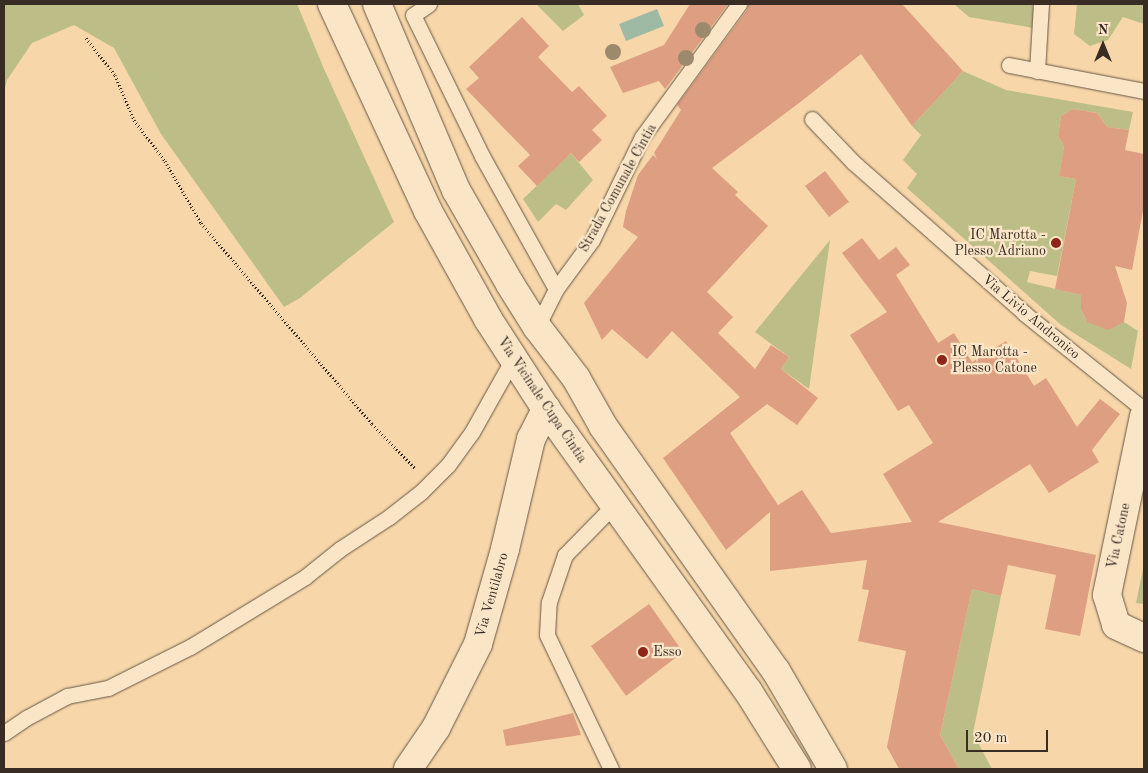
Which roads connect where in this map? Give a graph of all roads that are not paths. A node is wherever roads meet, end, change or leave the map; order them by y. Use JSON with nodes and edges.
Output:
{"nodes":[{"id":1,"x":332,"y":4,"type":"edge"},
{"id":2,"x":377,"y":4,"type":"edge"},
{"id":3,"x":429,"y":4,"type":"edge"},
{"id":4,"x":739,"y":4,"type":"edge"},
{"id":5,"x":1041,"y":4,"type":"edge"},
{"id":6,"x":1009,"y":65,"type":"dead end"},
{"id":7,"x":1037,"y":70,"type":"junction"},
{"id":8,"x":1144,"y":91,"type":"edge"},
{"id":9,"x":812,"y":119,"type":"dead end"},
{"id":10,"x":556,"y":289,"type":"junction"},
{"id":11,"x":537,"y":327,"type":"junction"},
{"id":12,"x":513,"y":358,"type":"junction"},
{"id":13,"x":546,"y":409,"type":"junction"},
{"id":14,"x":1144,"y":410,"type":"edge"},
{"id":15,"x":1144,"y":416,"type":"edge"},
{"id":16,"x":604,"y":426,"type":"junction"},
{"id":17,"x":614,"y":505,"type":"junction"},
{"id":18,"x":1144,"y":638,"type":"edge"},
{"id":19,"x":4,"y":733,"type":"edge"},
{"id":20,"x":408,"y":769,"type":"edge"},
{"id":21,"x":611,"y":769,"type":"edge"},
{"id":22,"x":797,"y":769,"type":"edge"},
{"id":23,"x":833,"y":769,"type":"edge"}],
"edges":[{"from":1,"to":12,"type":"main road","name":"Via Vicinale Cupa Cintia"},
{"from":2,"to":11,"type":"main road"},
{"from":3,"to":10,"type":"lane"},
{"from":4,"to":10,"type":"lane","name":"Strada Comunale Cintia"},
{"from":5,"to":7,"type":"lane"},
{"from":6,"to":7,"type":"lane"},
{"from":7,"to":8,"type":"lane"},
{"from":9,"to":14,"type":"lane","name":"Via Livio Andronico"},
{"from":10,"to":11,"type":"lane","name":"Strada Comunale Cintia"},
{"from":11,"to":16,"type":"main road"},
{"from":12,"to":13,"type":"main road","name":"Via Vicinale Cupa Cintia"},
{"from":12,"to":19,"type":"lane"},
{"from":13,"to":16,"type":"main road"},
{"from":13,"to":17,"type":"main road","name":"Via Vicinale Cupa Cintia"},
{"from":13,"to":20,"type":"main road","name":"Via Ventilabro"},
{"from":15,"to":18,"type":"main road","name":"Via Catone"},
{"from":16,"to":23,"type":"main road"},
{"from":17,"to":21,"type":"lane"},
{"from":17,"to":22,"type":"main road","name":"Via Vicinale Cupa Cintia"}]}
